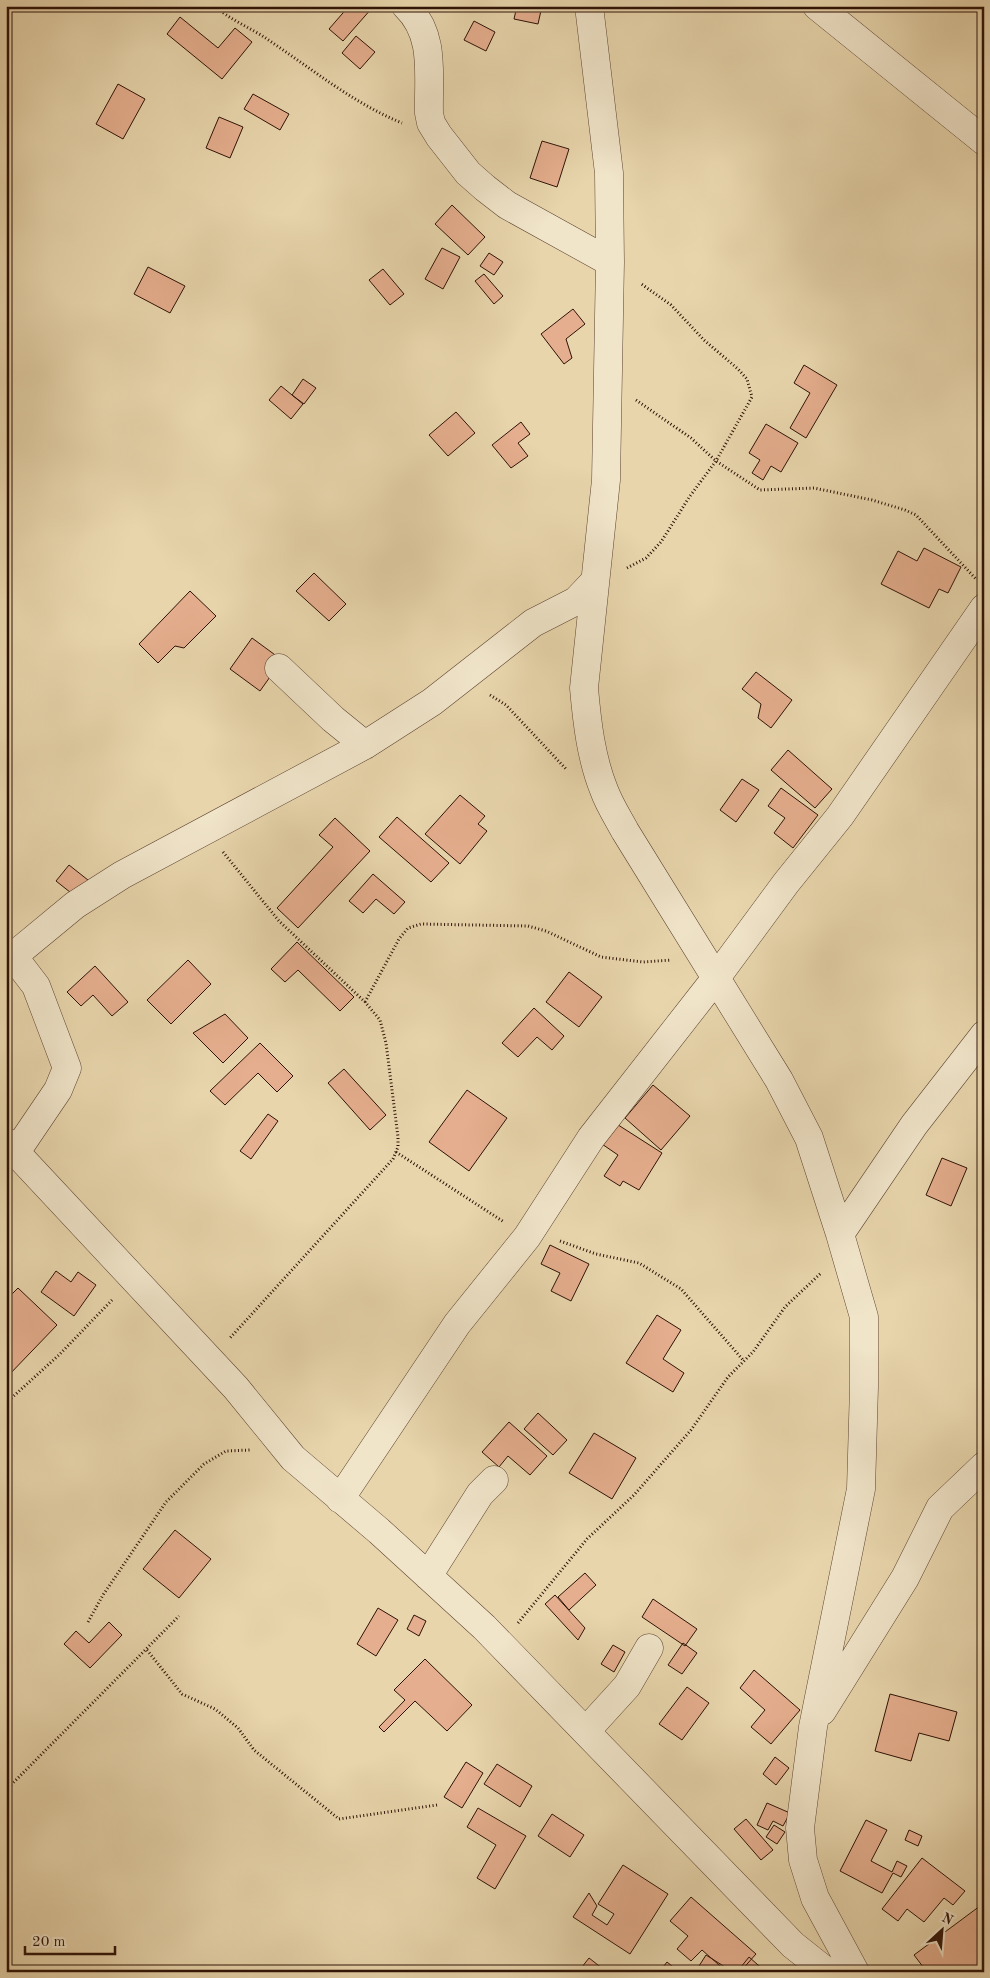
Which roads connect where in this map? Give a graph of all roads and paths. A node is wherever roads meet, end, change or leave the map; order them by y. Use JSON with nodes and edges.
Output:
{"nodes":[{"id":1,"x":215,"y":6,"type":"edge"},
{"id":2,"x":406,"y":6,"type":"edge"},
{"id":3,"x":589,"y":6,"type":"edge"},
{"id":4,"x":817,"y":6,"type":"edge"},
{"id":5,"x":440,"y":138,"type":"junction"},
{"id":6,"x":984,"y":141,"type":"edge"},
{"id":7,"x":610,"y":262,"type":"junction"},
{"id":8,"x":608,"y":381,"type":"junction"},
{"id":9,"x":716,"y":461,"type":"junction"},
{"id":10,"x":978,"y":581,"type":"dead end"},
{"id":11,"x":595,"y":582,"type":"junction"},
{"id":12,"x":6,"y":606,"type":"edge"},
{"id":13,"x":984,"y":608,"type":"edge"},
{"id":14,"x":6,"y":623,"type":"edge"},
{"id":15,"x":279,"y":668,"type":"dead end"},
{"id":16,"x":448,"y":690,"type":"junction"},
{"id":17,"x":365,"y":745,"type":"junction"},
{"id":18,"x":568,"y":771,"type":"dead end"},
{"id":19,"x":205,"y":831,"type":"junction"},
{"id":20,"x":10,"y":959,"type":"edge"},
{"id":21,"x":710,"y":968,"type":"junction"},
{"id":22,"x":365,"y":1002,"type":"junction"},
{"id":23,"x":984,"y":1035,"type":"edge"},
{"id":24,"x":11,"y":1147,"type":"edge"},
{"id":25,"x":396,"y":1152,"type":"junction"},
{"id":26,"x":840,"y":1234,"type":"junction"},
{"id":27,"x":527,"y":1237,"type":"junction"},
{"id":28,"x":133,"y":1277,"type":"junction"},
{"id":29,"x":744,"y":1360,"type":"junction"},
{"id":30,"x":212,"y":1363,"type":"junction"},
{"id":31,"x":6,"y":1403,"type":"edge"},
{"id":32,"x":285,"y":1448,"type":"junction"},
{"id":33,"x":984,"y":1466,"type":"edge"},
{"id":34,"x":494,"y":1480,"type":"dead end"},
{"id":35,"x":340,"y":1499,"type":"junction"},
{"id":36,"x":428,"y":1576,"type":"junction"},
{"id":37,"x":179,"y":1616,"type":"dead end"},
{"id":38,"x":88,"y":1622,"type":"dead end"},
{"id":39,"x":500,"y":1644,"type":"junction"},
{"id":40,"x":649,"y":1648,"type":"dead end"},
{"id":41,"x":147,"y":1650,"type":"junction"},
{"id":42,"x":812,"y":1727,"type":"junction"},
{"id":43,"x":586,"y":1731,"type":"junction"},
{"id":44,"x":6,"y":1790,"type":"edge"},
{"id":45,"x":438,"y":1805,"type":"dead end"},
{"id":46,"x":827,"y":1972,"type":"edge"},
{"id":47,"x":855,"y":1972,"type":"edge"}],
"edges":[{"from":1,"to":5,"type":"path"},
{"from":2,"to":5,"type":"street"},
{"from":3,"to":7,"type":"street"},
{"from":4,"to":6,"type":"street"},
{"from":5,"to":7,"type":"street"},
{"from":7,"to":8,"type":"street"},
{"from":7,"to":9,"type":"path"},
{"from":8,"to":9,"type":"path"},
{"from":8,"to":11,"type":"street"},
{"from":9,"to":10,"type":"path"},
{"from":9,"to":11,"type":"path"},
{"from":11,"to":16,"type":"street"},
{"from":11,"to":21,"type":"street"},
{"from":12,"to":14,"type":"path"},
{"from":13,"to":21,"type":"street"},
{"from":15,"to":17,"type":"street"},
{"from":16,"to":17,"type":"street"},
{"from":16,"to":18,"type":"path"},
{"from":17,"to":19,"type":"street"},
{"from":19,"to":20,"type":"street"},
{"from":19,"to":22,"type":"path"},
{"from":20,"to":24,"type":"street"},
{"from":21,"to":22,"type":"path"},
{"from":21,"to":26,"type":"street"},
{"from":21,"to":27,"type":"street"},
{"from":22,"to":25,"type":"path"},
{"from":23,"to":26,"type":"street"},
{"from":24,"to":28,"type":"street"},
{"from":25,"to":27,"type":"path"},
{"from":25,"to":30,"type":"path"},
{"from":26,"to":29,"type":"path"},
{"from":26,"to":42,"type":"street"},
{"from":27,"to":29,"type":"path"},
{"from":27,"to":35,"type":"street"},
{"from":28,"to":30,"type":"street"},
{"from":28,"to":31,"type":"path"},
{"from":29,"to":39,"type":"path"},
{"from":30,"to":32,"type":"street"},
{"from":32,"to":35,"type":"street"},
{"from":32,"to":38,"type":"path"},
{"from":33,"to":42,"type":"street"},
{"from":34,"to":36,"type":"street"},
{"from":35,"to":36,"type":"street"},
{"from":36,"to":39,"type":"street"},
{"from":37,"to":41,"type":"path"},
{"from":39,"to":43,"type":"street"},
{"from":40,"to":43,"type":"street"},
{"from":41,"to":44,"type":"path"},
{"from":41,"to":45,"type":"path"},
{"from":42,"to":47,"type":"street"},
{"from":43,"to":46,"type":"street"}]}
